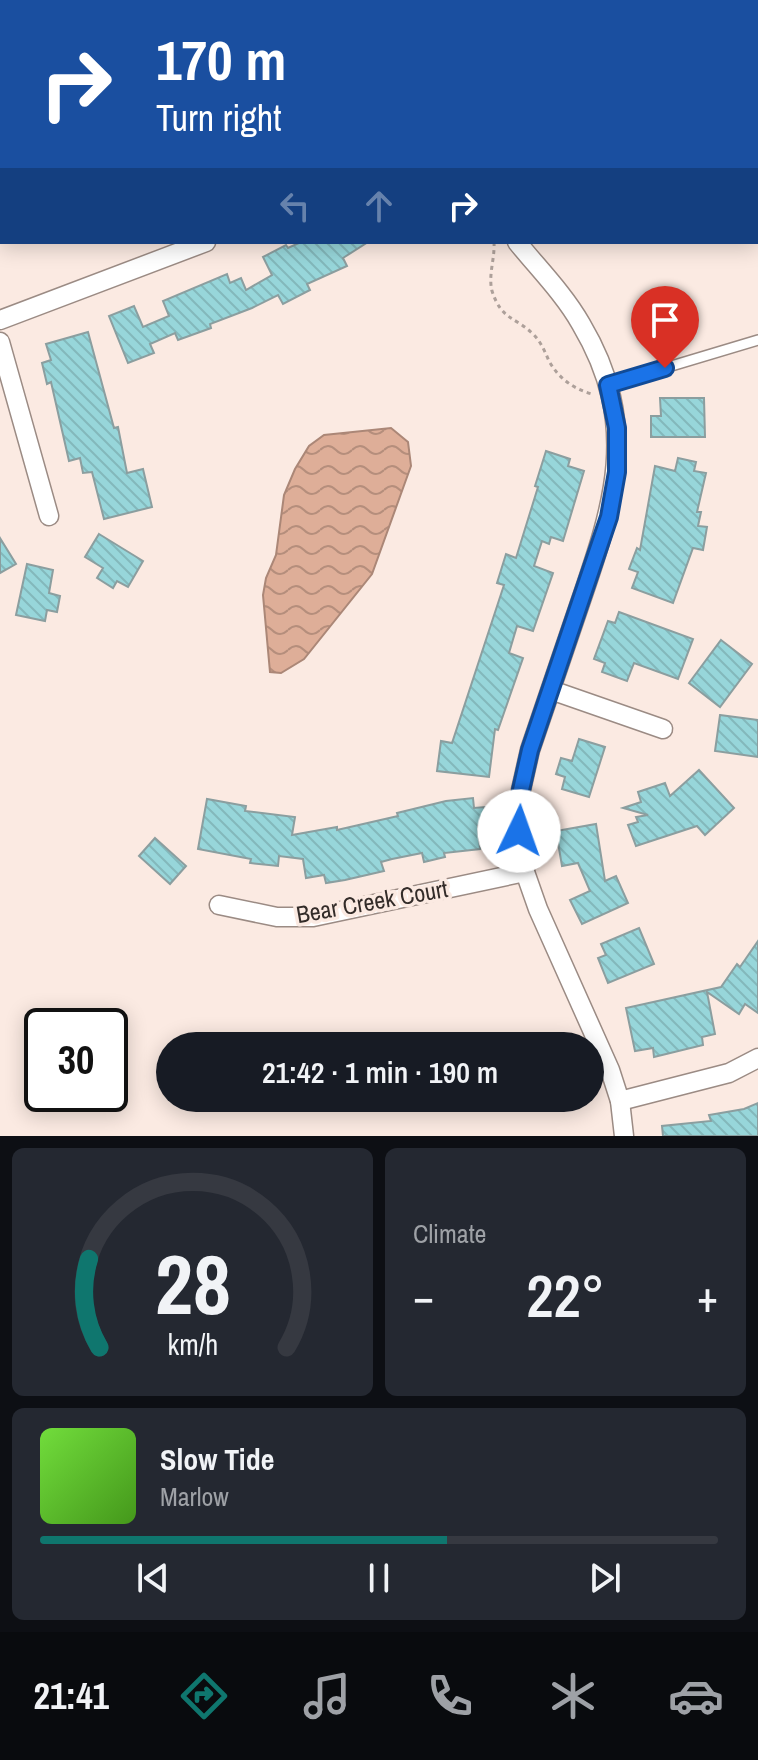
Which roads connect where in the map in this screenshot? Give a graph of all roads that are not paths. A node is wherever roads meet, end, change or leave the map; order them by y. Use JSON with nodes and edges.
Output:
{"nodes":[{"id":1,"x":201,"y":244,"type":"edge"},
{"id":2,"x":519,"y":244,"type":"edge"},
{"id":3,"x":0,"y":320,"type":"edge"},
{"id":4,"x":758,"y":340,"type":"edge"},
{"id":5,"x":0,"y":342,"type":"edge"},
{"id":6,"x":600,"y":390,"type":"junction"},
{"id":7,"x":49,"y":516,"type":"dead end"},
{"id":8,"x":551,"y":690,"type":"junction"},
{"id":9,"x":663,"y":729,"type":"dead end"},
{"id":10,"x":525,"y":872,"type":"junction"},
{"id":11,"x":219,"y":905,"type":"dead end"},
{"id":12,"x":758,"y":1058,"type":"edge"},
{"id":13,"x":620,"y":1101,"type":"junction"},
{"id":14,"x":624,"y":1136,"type":"edge"}],
"edges":[{"from":1,"to":3,"type":"street"},
{"from":2,"to":6,"type":"street"},
{"from":4,"to":6,"type":"lane"},
{"from":5,"to":7,"type":"street"},
{"from":6,"to":8,"type":"street"},
{"from":8,"to":9,"type":"street"},
{"from":8,"to":10,"type":"street"},
{"from":10,"to":11,"type":"street","name":"Bear Creek Court"},
{"from":10,"to":13,"type":"street"},
{"from":12,"to":13,"type":"street"},
{"from":13,"to":14,"type":"street"}]}
